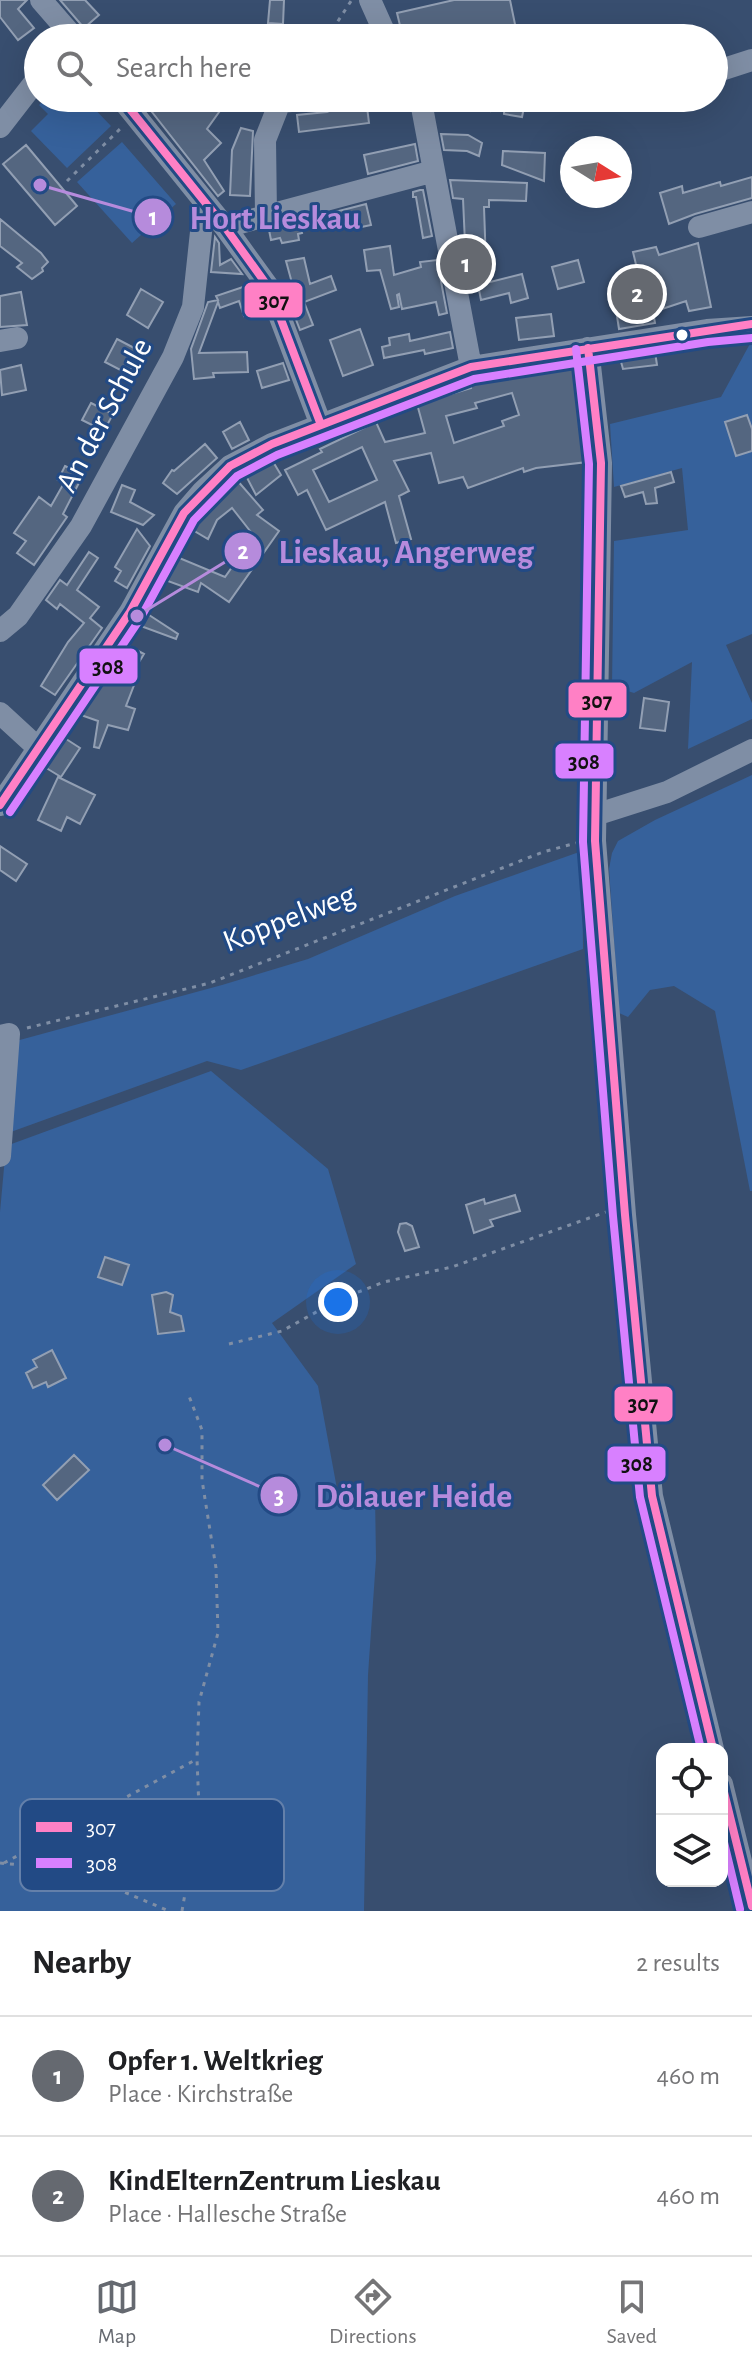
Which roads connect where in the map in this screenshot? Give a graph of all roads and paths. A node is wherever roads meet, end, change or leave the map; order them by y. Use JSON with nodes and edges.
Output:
{"nodes":[{"id":1,"x":41,"y":0,"type":"edge"},
{"id":2,"x":352,"y":0,"type":"edge"},
{"id":3,"x":370,"y":0,"type":"edge"},
{"id":4,"x":61,"y":24,"type":"edge"},
{"id":5,"x":336,"y":24,"type":"edge"},
{"id":6,"x":381,"y":24,"type":"edge"},
{"id":7,"x":752,"y":60,"type":"edge"},
{"id":8,"x":728,"y":68,"type":"edge"},
{"id":9,"x":24,"y":96,"type":"edge"},
{"id":10,"x":122,"y":112,"type":"edge"},
{"id":11,"x":132,"y":112,"type":"edge"},
{"id":12,"x":276,"y":112,"type":"edge"},
{"id":13,"x":423,"y":112,"type":"edge"},
{"id":14,"x":0,"y":127,"type":"edge"},
{"id":15,"x":434,"y":171,"type":"junction"},
{"id":16,"x":67,"y":181,"type":"dead end"},
{"id":17,"x":204,"y":204,"type":"junction"},
{"id":18,"x":752,"y":212,"type":"edge"},
{"id":19,"x":266,"y":215,"type":"junction"},
{"id":20,"x":225,"y":227,"type":"junction"},
{"id":21,"x":699,"y":227,"type":"dead end"},
{"id":22,"x":751,"y":326,"type":"edge"},
{"id":23,"x":588,"y":348,"type":"junction"},
{"id":24,"x":471,"y":367,"type":"junction"},
{"id":25,"x":321,"y":425,"type":"junction"},
{"id":26,"x":0,"y":631,"type":"edge"},
{"id":27,"x":0,"y":713,"type":"edge"},
{"id":28,"x":38,"y":748,"type":"junction"},
{"id":29,"x":752,"y":750,"type":"edge"},
{"id":30,"x":0,"y":805,"type":"edge"},
{"id":31,"x":595,"y":815,"type":"junction"},
{"id":32,"x":595,"y":841,"type":"junction"},
{"id":33,"x":4,"y":1035,"type":"edge"},
{"id":34,"x":0,"y":1156,"type":"edge"},
{"id":35,"x":625,"y":1207,"type":"junction"},
{"id":36,"x":229,"y":1344,"type":"dead end"},
{"id":37,"x":189,"y":1396,"type":"dead end"},
{"id":38,"x":712,"y":1743,"type":"edge"},
{"id":39,"x":197,"y":1759,"type":"junction"},
{"id":40,"x":122,"y":1799,"type":"edge"},
{"id":41,"x":199,"y":1799,"type":"edge"},
{"id":42,"x":728,"y":1808,"type":"edge"},
{"id":43,"x":20,"y":1853,"type":"edge"},
{"id":44,"x":2,"y":1863,"type":"edge"},
{"id":45,"x":122,"y":1891,"type":"edge"},
{"id":46,"x":185,"y":1891,"type":"edge"},
{"id":47,"x":752,"y":1906,"type":"edge"},
{"id":48,"x":169,"y":1911,"type":"edge"},
{"id":49,"x":182,"y":1911,"type":"edge"}],
"edges":[{"from":1,"to":4,"type":"street"},
{"from":2,"to":5,"type":"path"},
{"from":3,"to":6,"type":"street"},
{"from":7,"to":8,"type":"street"},
{"from":9,"to":14,"type":"street"},
{"from":10,"to":16,"type":"path"},
{"from":11,"to":17,"type":"street"},
{"from":12,"to":19,"type":"street"},
{"from":13,"to":15,"type":"street"},
{"from":15,"to":19,"type":"street"},
{"from":15,"to":24,"type":"street"},
{"from":17,"to":20,"type":"street"},
{"from":17,"to":26,"type":"street","name":"An der Schule"},
{"from":18,"to":21,"type":"street"},
{"from":19,"to":20,"type":"street"},
{"from":20,"to":25,"type":"street"},
{"from":22,"to":23,"type":"street"},
{"from":23,"to":24,"type":"street"},
{"from":23,"to":31,"type":"street"},
{"from":24,"to":25,"type":"street"},
{"from":25,"to":28,"type":"street"},
{"from":27,"to":28,"type":"street"},
{"from":28,"to":30,"type":"street"},
{"from":29,"to":31,"type":"street"},
{"from":31,"to":32,"type":"street"},
{"from":32,"to":33,"type":"path","name":"Koppelweg"},
{"from":32,"to":35,"type":"street"},
{"from":33,"to":34,"type":"street"},
{"from":35,"to":36,"type":"path"},
{"from":35,"to":38,"type":"street"},
{"from":37,"to":39,"type":"path"},
{"from":39,"to":40,"type":"path"},
{"from":39,"to":41,"type":"path"},
{"from":42,"to":47,"type":"street"},
{"from":43,"to":44,"type":"path"},
{"from":45,"to":48,"type":"path"},
{"from":46,"to":49,"type":"path"}]}
